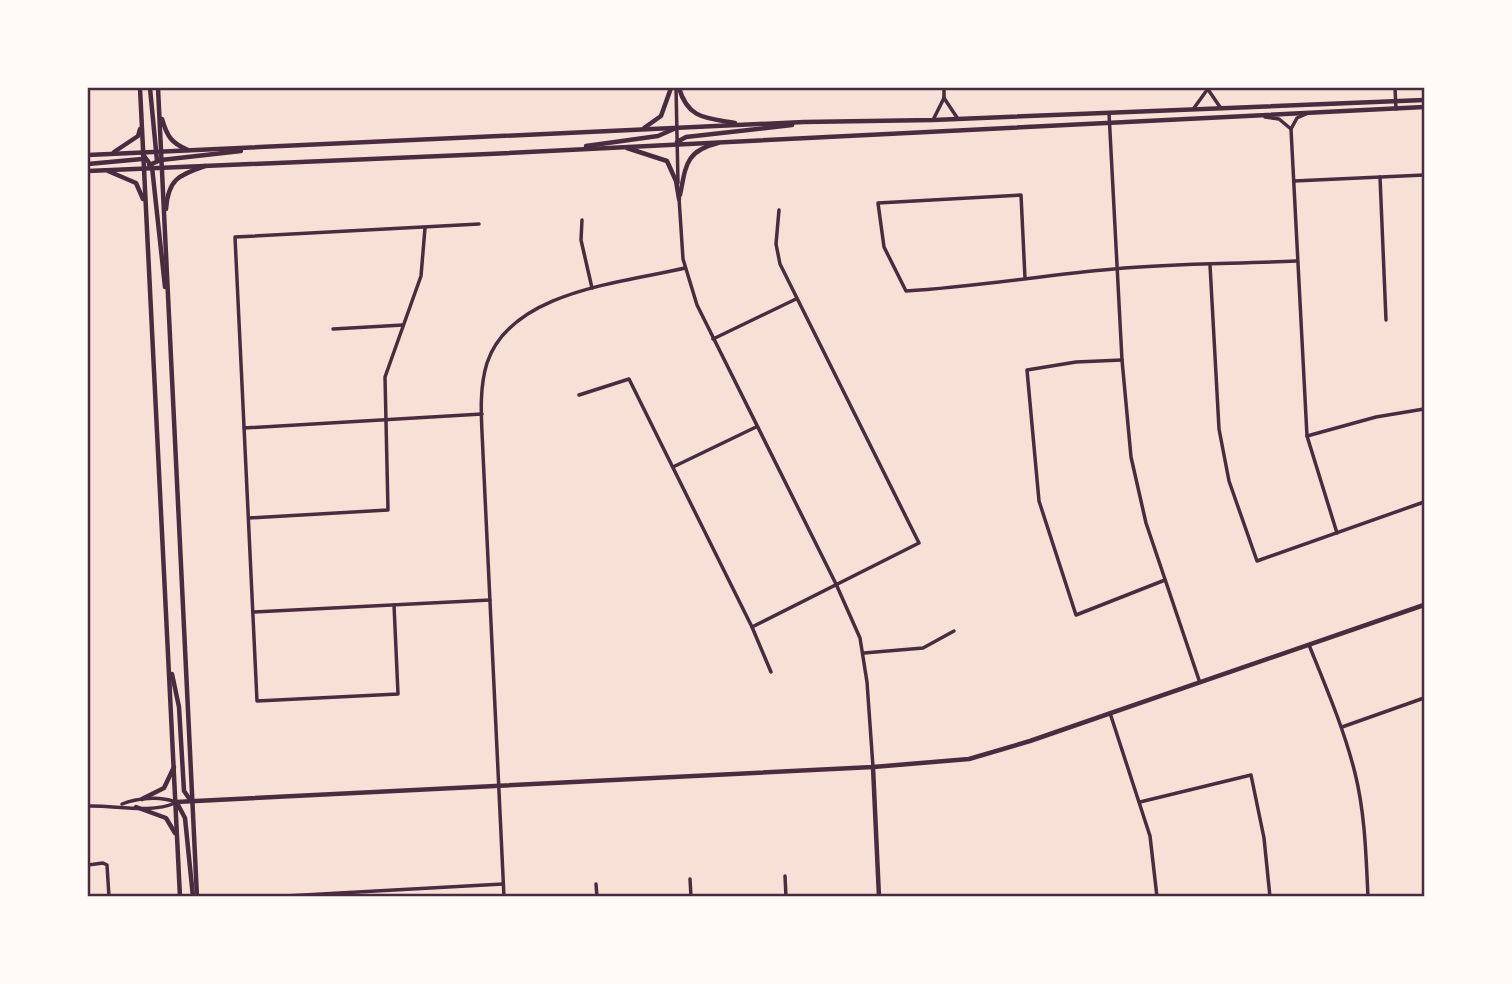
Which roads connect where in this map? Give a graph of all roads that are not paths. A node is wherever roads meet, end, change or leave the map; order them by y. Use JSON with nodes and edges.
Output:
{"nodes":[{"id":1,"x":140,"y":88,"type":"edge"},
{"id":2,"x":150,"y":88,"type":"edge"},
{"id":3,"x":158,"y":88,"type":"edge"},
{"id":4,"x":675,"y":88,"type":"edge"},
{"id":5,"x":944,"y":88,"type":"edge"},
{"id":6,"x":1395,"y":88,"type":"edge"},
{"id":7,"x":1207,"y":89,"type":"edge"},
{"id":8,"x":944,"y":99,"type":"junction"},
{"id":9,"x":1395,"y":99,"type":"junction"},
{"id":10,"x":1424,"y":100,"type":"edge"},
{"id":11,"x":1220,"y":107,"type":"junction"},
{"id":12,"x":1424,"y":107,"type":"edge"},
{"id":13,"x":1193,"y":108,"type":"junction"},
{"id":14,"x":1396,"y":109,"type":"junction"},
{"id":15,"x":159,"y":110,"type":"junction"},
{"id":16,"x":1109,"y":111,"type":"junction"},
{"id":17,"x":1312,"y":112,"type":"junction"},
{"id":18,"x":1260,"y":116,"type":"junction"},
{"id":19,"x":958,"y":119,"type":"junction"},
{"id":20,"x":933,"y":120,"type":"junction"},
{"id":21,"x":1111,"y":121,"type":"junction"},
{"id":22,"x":804,"y":122,"type":"junction"},
{"id":23,"x":743,"y":124,"type":"junction"},
{"id":24,"x":141,"y":125,"type":"junction"},
{"id":25,"x":677,"y":128,"type":"junction"},
{"id":26,"x":1291,"y":129,"type":"junction"},
{"id":27,"x":642,"y":130,"type":"junction"},
{"id":28,"x":732,"y":140,"type":"junction"},
{"id":29,"x":677,"y":143,"type":"junction"},
{"id":30,"x":619,"y":146,"type":"junction"},
{"id":31,"x":262,"y":147,"type":"junction"},
{"id":32,"x":189,"y":150,"type":"junction"},
{"id":33,"x":561,"y":150,"type":"junction"},
{"id":34,"x":161,"y":152,"type":"junction"},
{"id":35,"x":88,"y":155,"type":"edge"},
{"id":36,"x":108,"y":155,"type":"junction"},
{"id":37,"x":144,"y":157,"type":"junction"},
{"id":38,"x":157,"y":157,"type":"junction"},
{"id":39,"x":88,"y":164,"type":"edge"},
{"id":40,"x":211,"y":164,"type":"junction"},
{"id":41,"x":151,"y":165,"type":"junction"},
{"id":42,"x":162,"y":167,"type":"junction"},
{"id":43,"x":144,"y":168,"type":"junction"},
{"id":44,"x":104,"y":170,"type":"junction"},
{"id":45,"x":88,"y":171,"type":"edge"},
{"id":46,"x":1424,"y":175,"type":"edge"},
{"id":47,"x":1380,"y":177,"type":"junction"},
{"id":48,"x":1294,"y":181,"type":"junction"},
{"id":49,"x":679,"y":199,"type":"junction"},
{"id":50,"x":145,"y":206,"type":"junction"},
{"id":51,"x":779,"y":210,"type":"dead end"},
{"id":52,"x":582,"y":220,"type":"dead end"},
{"id":53,"x":479,"y":224,"type":"dead end"},
{"id":54,"x":165,"y":228,"type":"junction"},
{"id":55,"x":425,"y":228,"type":"junction"},
{"id":56,"x":1296,"y":261,"type":"junction"},
{"id":57,"x":1210,"y":265,"type":"junction"},
{"id":58,"x":685,"y":268,"type":"junction"},
{"id":59,"x":1118,"y":268,"type":"junction"},
{"id":60,"x":1026,"y":278,"type":"junction"},
{"id":61,"x":592,"y":288,"type":"junction"},
{"id":62,"x":796,"y":299,"type":"junction"},
{"id":63,"x":169,"y":319,"type":"junction"},
{"id":64,"x":1385,"y":320,"type":"dead end"},
{"id":65,"x":403,"y":325,"type":"junction"},
{"id":66,"x":333,"y":329,"type":"dead end"},
{"id":67,"x":713,"y":339,"type":"junction"},
{"id":68,"x":1122,"y":360,"type":"junction"},
{"id":69,"x":579,"y":396,"type":"dead end"},
{"id":70,"x":1424,"y":409,"type":"edge"},
{"id":71,"x":482,"y":414,"type":"junction"},
{"id":72,"x":386,"y":419,"type":"junction"},
{"id":73,"x":757,"y":426,"type":"junction"},
{"id":74,"x":244,"y":428,"type":"junction"},
{"id":75,"x":1307,"y":436,"type":"junction"},
{"id":76,"x":673,"y":467,"type":"junction"},
{"id":77,"x":1424,"y":502,"type":"edge"},
{"id":78,"x":248,"y":519,"type":"junction"},
{"id":79,"x":1337,"y":533,"type":"junction"},
{"id":80,"x":1166,"y":580,"type":"junction"},
{"id":81,"x":836,"y":584,"type":"junction"},
{"id":82,"x":490,"y":600,"type":"junction"},
{"id":83,"x":394,"y":605,"type":"junction"},
{"id":84,"x":1424,"y":605,"type":"edge"},
{"id":85,"x":253,"y":612,"type":"junction"},
{"id":86,"x":752,"y":628,"type":"junction"},
{"id":87,"x":954,"y":631,"type":"dead end"},
{"id":88,"x":1309,"y":644,"type":"junction"},
{"id":89,"x":863,"y":653,"type":"junction"},
{"id":90,"x":170,"y":668,"type":"junction"},
{"id":91,"x":771,"y":672,"type":"dead end"},
{"id":92,"x":1199,"y":680,"type":"junction"},
{"id":93,"x":1424,"y":698,"type":"edge"},
{"id":94,"x":1109,"y":712,"type":"junction"},
{"id":95,"x":1342,"y":727,"type":"junction"},
{"id":96,"x":175,"y":766,"type":"junction"},
{"id":97,"x":873,"y":767,"type":"junction"},
{"id":98,"x":499,"y":786,"type":"junction"},
{"id":99,"x":142,"y":799,"type":"junction"},
{"id":100,"x":176,"y":802,"type":"junction"},
{"id":101,"x":192,"y":802,"type":"junction"},
{"id":102,"x":1140,"y":802,"type":"junction"},
{"id":103,"x":120,"y":805,"type":"junction"},
{"id":104,"x":88,"y":806,"type":"edge"},
{"id":105,"x":136,"y":807,"type":"junction"},
{"id":106,"x":177,"y":837,"type":"junction"},
{"id":107,"x":88,"y":865,"type":"edge"},
{"id":108,"x":785,"y":876,"type":"dead end"},
{"id":109,"x":690,"y":879,"type":"dead end"},
{"id":110,"x":503,"y":884,"type":"junction"},
{"id":111,"x":596,"y":884,"type":"dead end"},
{"id":112,"x":109,"y":897,"type":"edge"},
{"id":113,"x":180,"y":897,"type":"edge"},
{"id":114,"x":195,"y":897,"type":"edge"},
{"id":115,"x":267,"y":897,"type":"edge"},
{"id":116,"x":504,"y":897,"type":"edge"},
{"id":117,"x":597,"y":897,"type":"edge"},
{"id":118,"x":691,"y":897,"type":"edge"},
{"id":119,"x":786,"y":897,"type":"edge"},
{"id":120,"x":878,"y":897,"type":"edge"},
{"id":121,"x":1157,"y":897,"type":"edge"},
{"id":122,"x":1270,"y":897,"type":"edge"},
{"id":123,"x":1368,"y":897,"type":"edge"}],
"edges":[{"from":1,"to":24,"type":"main road"},
{"from":2,"to":38,"type":"main road"},
{"from":3,"to":15,"type":"main road"},
{"from":4,"to":23,"type":"main road"},
{"from":4,"to":25,"type":"street"},
{"from":4,"to":27,"type":"main road"},
{"from":5,"to":8,"type":"street"},
{"from":6,"to":9,"type":"street"},
{"from":7,"to":11,"type":"street"},
{"from":7,"to":13,"type":"street"},
{"from":8,"to":19,"type":"street"},
{"from":8,"to":20,"type":"street"},
{"from":9,"to":10,"type":"main road"},
{"from":9,"to":11,"type":"main road"},
{"from":9,"to":14,"type":"street"},
{"from":11,"to":13,"type":"main road"},
{"from":12,"to":14,"type":"main road"},
{"from":13,"to":16,"type":"main road"},
{"from":14,"to":17,"type":"main road"},
{"from":15,"to":32,"type":"main road"},
{"from":15,"to":34,"type":"main road"},
{"from":16,"to":19,"type":"main road"},
{"from":16,"to":21,"type":"street"},
{"from":17,"to":18,"type":"main road"},
{"from":17,"to":26,"type":"street"},
{"from":18,"to":21,"type":"main road"},
{"from":18,"to":26,"type":"street"},
{"from":19,"to":20,"type":"main road"},
{"from":20,"to":22,"type":"main road"},
{"from":21,"to":28,"type":"main road"},
{"from":21,"to":59,"type":"street"},
{"from":22,"to":23,"type":"main road"},
{"from":22,"to":29,"type":"main road"},
{"from":23,"to":25,"type":"main road"},
{"from":24,"to":36,"type":"main road"},
{"from":24,"to":37,"type":"main road"},
{"from":25,"to":27,"type":"main road"},
{"from":25,"to":29,"type":"street"},
{"from":25,"to":33,"type":"main road"},
{"from":26,"to":48,"type":"street"},
{"from":27,"to":31,"type":"main road"},
{"from":28,"to":29,"type":"main road"},
{"from":28,"to":49,"type":"main road"},
{"from":29,"to":30,"type":"main road"},
{"from":29,"to":49,"type":"street"},
{"from":30,"to":33,"type":"main road"},
{"from":30,"to":49,"type":"main road"},
{"from":31,"to":32,"type":"main road"},
{"from":31,"to":38,"type":"main road"},
{"from":32,"to":34,"type":"main road"},
{"from":33,"to":40,"type":"main road"},
{"from":34,"to":38,"type":"main road"},
{"from":35,"to":36,"type":"main road"},
{"from":36,"to":37,"type":"main road"},
{"from":37,"to":38,"type":"main road"},
{"from":37,"to":39,"type":"main road"},
{"from":37,"to":41,"type":"main road"},
{"from":37,"to":43,"type":"main road"},
{"from":38,"to":41,"type":"main road"},
{"from":38,"to":42,"type":"main road"},
{"from":40,"to":42,"type":"main road"},
{"from":40,"to":54,"type":"main road"},
{"from":41,"to":42,"type":"main road"},
{"from":41,"to":43,"type":"main road"},
{"from":41,"to":63,"type":"main road"},
{"from":42,"to":54,"type":"main road"},
{"from":43,"to":44,"type":"main road"},
{"from":43,"to":50,"type":"main road"},
{"from":44,"to":45,"type":"main road"},
{"from":44,"to":50,"type":"main road"},
{"from":46,"to":47,"type":"street"},
{"from":47,"to":48,"type":"street"},
{"from":47,"to":64,"type":"street"},
{"from":48,"to":56,"type":"street"},
{"from":49,"to":58,"type":"street"},
{"from":50,"to":90,"type":"main road"},
{"from":51,"to":62,"type":"street"},
{"from":52,"to":61,"type":"street"},
{"from":53,"to":55,"type":"street"},
{"from":54,"to":63,"type":"main road"},
{"from":55,"to":65,"type":"street"},
{"from":55,"to":74,"type":"street"},
{"from":56,"to":57,"type":"street"},
{"from":56,"to":75,"type":"street"},
{"from":57,"to":59,"type":"street"},
{"from":57,"to":79,"type":"street"},
{"from":58,"to":61,"type":"street"},
{"from":58,"to":67,"type":"street"},
{"from":59,"to":60,"type":"street"},
{"from":59,"to":68,"type":"street"},
{"from":60,"to":60,"type":"street"},
{"from":61,"to":71,"type":"street"},
{"from":62,"to":67,"type":"street"},
{"from":62,"to":81,"type":"street"},
{"from":63,"to":101,"type":"main road"},
{"from":65,"to":66,"type":"street"},
{"from":65,"to":72,"type":"street"},
{"from":67,"to":73,"type":"street"},
{"from":68,"to":80,"type":"street"},
{"from":68,"to":80,"type":"street"},
{"from":69,"to":76,"type":"street"},
{"from":70,"to":75,"type":"street"},
{"from":71,"to":72,"type":"street"},
{"from":71,"to":82,"type":"street"},
{"from":72,"to":74,"type":"street"},
{"from":72,"to":78,"type":"street"},
{"from":73,"to":76,"type":"street"},
{"from":73,"to":81,"type":"street"},
{"from":74,"to":78,"type":"street"},
{"from":75,"to":79,"type":"street"},
{"from":76,"to":86,"type":"street"},
{"from":77,"to":79,"type":"street"},
{"from":78,"to":85,"type":"street"},
{"from":80,"to":92,"type":"street"},
{"from":81,"to":86,"type":"street"},
{"from":81,"to":89,"type":"street"},
{"from":82,"to":83,"type":"street"},
{"from":82,"to":98,"type":"street"},
{"from":83,"to":85,"type":"street"},
{"from":83,"to":85,"type":"street"},
{"from":84,"to":88,"type":"main road"},
{"from":86,"to":91,"type":"street"},
{"from":87,"to":89,"type":"street"},
{"from":88,"to":92,"type":"main road"},
{"from":88,"to":95,"type":"street"},
{"from":89,"to":97,"type":"street"},
{"from":90,"to":96,"type":"main road"},
{"from":90,"to":101,"type":"main road"},
{"from":92,"to":94,"type":"main road"},
{"from":93,"to":95,"type":"street"},
{"from":94,"to":97,"type":"main road"},
{"from":94,"to":102,"type":"street"},
{"from":95,"to":123,"type":"street"},
{"from":96,"to":99,"type":"main road"},
{"from":96,"to":100,"type":"main road"},
{"from":97,"to":98,"type":"main road"},
{"from":97,"to":120,"type":"main road"},
{"from":98,"to":101,"type":"main road"},
{"from":98,"to":110,"type":"street"},
{"from":99,"to":100,"type":"street"},
{"from":99,"to":103,"type":"street"},
{"from":100,"to":101,"type":"main road"},
{"from":100,"to":105,"type":"street"},
{"from":100,"to":106,"type":"main road"},
{"from":100,"to":114,"type":"main road"},
{"from":101,"to":114,"type":"main road"},
{"from":102,"to":121,"type":"street"},
{"from":102,"to":122,"type":"street"},
{"from":103,"to":104,"type":"street"},
{"from":103,"to":105,"type":"street"},
{"from":105,"to":106,"type":"main road"},
{"from":106,"to":113,"type":"main road"},
{"from":107,"to":112,"type":"street"},
{"from":108,"to":119,"type":"street"},
{"from":109,"to":118,"type":"street"},
{"from":110,"to":115,"type":"street"},
{"from":110,"to":116,"type":"street"},
{"from":111,"to":117,"type":"street"}]}
